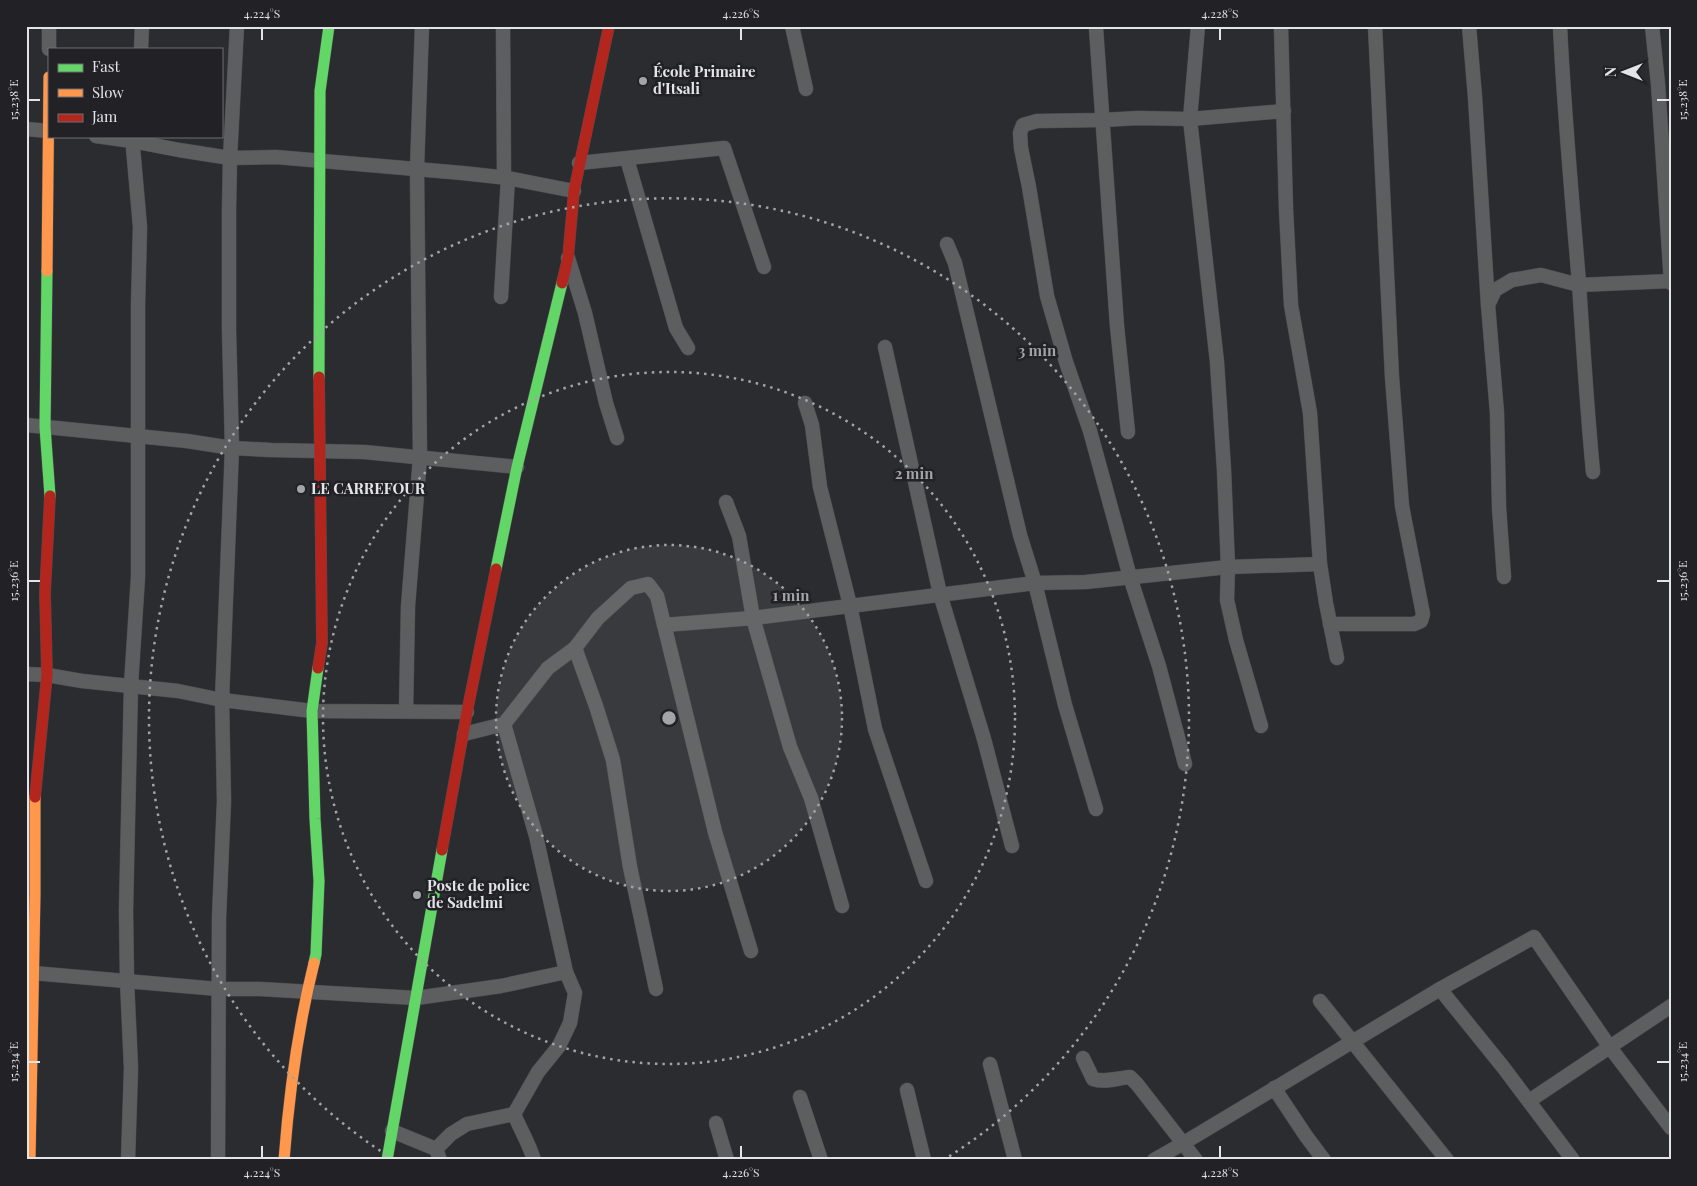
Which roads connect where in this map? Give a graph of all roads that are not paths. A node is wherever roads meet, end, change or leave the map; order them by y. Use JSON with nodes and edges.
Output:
{"nodes":[{"id":1,"x":49,"y":26,"type":"edge"},
{"id":2,"x":142,"y":26,"type":"edge"},
{"id":3,"x":237,"y":26,"type":"edge"},
{"id":4,"x":329,"y":26,"type":"edge"},
{"id":5,"x":422,"y":26,"type":"edge"},
{"id":6,"x":503,"y":26,"type":"edge"},
{"id":7,"x":608,"y":26,"type":"edge"},
{"id":8,"x":792,"y":26,"type":"edge"},
{"id":9,"x":1198,"y":26,"type":"edge"},
{"id":10,"x":1281,"y":26,"type":"edge"},
{"id":11,"x":1375,"y":26,"type":"edge"},
{"id":12,"x":1469,"y":26,"type":"edge"},
{"id":13,"x":1560,"y":26,"type":"edge"},
{"id":14,"x":1652,"y":26,"type":"edge"},
{"id":15,"x":1096,"y":28,"type":"dead end"},
{"id":16,"x":49,"y":48,"type":"edge"},
{"id":17,"x":141,"y":48,"type":"edge"},
{"id":18,"x":806,"y":89,"type":"dead end"},
{"id":19,"x":1284,"y":111,"type":"junction"},
{"id":20,"x":1190,"y":119,"type":"junction"},
{"id":21,"x":1103,"y":120,"type":"junction"},
{"id":22,"x":26,"y":129,"type":"edge"},
{"id":23,"x":48,"y":131,"type":"edge"},
{"id":24,"x":49,"y":138,"type":"edge"},
{"id":25,"x":132,"y":138,"type":"edge"},
{"id":26,"x":230,"y":158,"type":"junction"},
{"id":27,"x":627,"y":159,"type":"junction"},
{"id":28,"x":320,"y":162,"type":"junction"},
{"id":29,"x":579,"y":163,"type":"junction"},
{"id":30,"x":418,"y":169,"type":"junction"},
{"id":31,"x":506,"y":177,"type":"junction"},
{"id":32,"x":574,"y":190,"type":"junction"},
{"id":33,"x":947,"y":244,"type":"dead end"},
{"id":34,"x":568,"y":258,"type":"junction"},
{"id":35,"x":764,"y":267,"type":"dead end"},
{"id":36,"x":1671,"y":282,"type":"edge"},
{"id":37,"x":1579,"y":285,"type":"junction"},
{"id":38,"x":501,"y":297,"type":"dead end"},
{"id":39,"x":1488,"y":305,"type":"junction"},
{"id":40,"x":885,"y":347,"type":"dead end"},
{"id":41,"x":688,"y":348,"type":"dead end"},
{"id":42,"x":805,"y":403,"type":"dead end"},
{"id":43,"x":26,"y":425,"type":"edge"},
{"id":44,"x":45,"y":427,"type":"junction"},
{"id":45,"x":1128,"y":432,"type":"dead end"},
{"id":46,"x":138,"y":437,"type":"junction"},
{"id":47,"x":617,"y":438,"type":"dead end"},
{"id":48,"x":232,"y":448,"type":"junction"},
{"id":49,"x":319,"y":451,"type":"junction"},
{"id":50,"x":420,"y":457,"type":"junction"},
{"id":51,"x":517,"y":467,"type":"junction"},
{"id":52,"x":1593,"y":472,"type":"dead end"},
{"id":53,"x":726,"y":502,"type":"dead end"},
{"id":54,"x":1320,"y":564,"type":"junction"},
{"id":55,"x":1228,"y":567,"type":"junction"},
{"id":56,"x":1130,"y":577,"type":"junction"},
{"id":57,"x":1504,"y":577,"type":"dead end"},
{"id":58,"x":1036,"y":583,"type":"junction"},
{"id":59,"x":940,"y":594,"type":"junction"},
{"id":60,"x":850,"y":605,"type":"junction"},
{"id":61,"x":753,"y":618,"type":"junction"},
{"id":62,"x":1330,"y":624,"type":"junction"},
{"id":63,"x":664,"y":625,"type":"junction"},
{"id":64,"x":574,"y":648,"type":"junction"},
{"id":65,"x":1337,"y":658,"type":"dead end"},
{"id":66,"x":26,"y":674,"type":"edge"},
{"id":67,"x":47,"y":675,"type":"junction"},
{"id":68,"x":131,"y":685,"type":"junction"},
{"id":69,"x":222,"y":700,"type":"junction"},
{"id":70,"x":312,"y":710,"type":"junction"},
{"id":71,"x":406,"y":712,"type":"junction"},
{"id":72,"x":467,"y":712,"type":"junction"},
{"id":73,"x":504,"y":724,"type":"junction"},
{"id":74,"x":1261,"y":726,"type":"dead end"},
{"id":75,"x":464,"y":734,"type":"junction"},
{"id":76,"x":1185,"y":764,"type":"dead end"},
{"id":77,"x":1096,"y":809,"type":"dead end"},
{"id":78,"x":1012,"y":846,"type":"dead end"},
{"id":79,"x":926,"y":881,"type":"dead end"},
{"id":80,"x":842,"y":906,"type":"dead end"},
{"id":81,"x":751,"y":951,"type":"dead end"},
{"id":82,"x":566,"y":972,"type":"junction"},
{"id":83,"x":33,"y":973,"type":"junction"},
{"id":84,"x":127,"y":981,"type":"junction"},
{"id":85,"x":218,"y":989,"type":"junction"},
{"id":86,"x":656,"y":989,"type":"dead end"},
{"id":87,"x":1440,"y":989,"type":"junction"},
{"id":88,"x":307,"y":991,"type":"junction"},
{"id":89,"x":416,"y":998,"type":"junction"},
{"id":90,"x":1320,"y":1001,"type":"dead end"},
{"id":91,"x":1671,"y":1006,"type":"edge"},
{"id":92,"x":1352,"y":1042,"type":"junction"},
{"id":93,"x":1609,"y":1046,"type":"junction"},
{"id":94,"x":1083,"y":1058,"type":"dead end"},
{"id":95,"x":990,"y":1064,"type":"dead end"},
{"id":96,"x":1274,"y":1088,"type":"junction"},
{"id":97,"x":907,"y":1090,"type":"dead end"},
{"id":98,"x":800,"y":1097,"type":"dead end"},
{"id":99,"x":1529,"y":1101,"type":"junction"},
{"id":100,"x":514,"y":1114,"type":"junction"},
{"id":101,"x":716,"y":1122,"type":"dead end"},
{"id":102,"x":1671,"y":1128,"type":"edge"},
{"id":103,"x":392,"y":1131,"type":"junction"},
{"id":104,"x":1182,"y":1144,"type":"junction"},
{"id":105,"x":438,"y":1155,"type":"edge"},
{"id":106,"x":30,"y":1160,"type":"edge"},
{"id":107,"x":128,"y":1160,"type":"edge"},
{"id":108,"x":218,"y":1160,"type":"edge"},
{"id":109,"x":284,"y":1160,"type":"edge"},
{"id":110,"x":387,"y":1160,"type":"edge"},
{"id":111,"x":534,"y":1160,"type":"edge"},
{"id":112,"x":727,"y":1160,"type":"edge"},
{"id":113,"x":821,"y":1160,"type":"edge"},
{"id":114,"x":924,"y":1160,"type":"edge"},
{"id":115,"x":1015,"y":1160,"type":"edge"},
{"id":116,"x":1154,"y":1160,"type":"edge"},
{"id":117,"x":1196,"y":1160,"type":"edge"},
{"id":118,"x":1324,"y":1160,"type":"edge"},
{"id":119,"x":1447,"y":1160,"type":"edge"},
{"id":120,"x":1573,"y":1160,"type":"edge"}],
"edges":[{"from":1,"to":16,"type":"street"},
{"from":2,"to":17,"type":"street"},
{"from":3,"to":26,"type":"street"},
{"from":4,"to":28,"type":"street"},
{"from":5,"to":30,"type":"street"},
{"from":6,"to":31,"type":"street"},
{"from":7,"to":29,"type":"street"},
{"from":8,"to":18,"type":"street"},
{"from":9,"to":20,"type":"street"},
{"from":10,"to":19,"type":"street"},
{"from":11,"to":62,"type":"street"},
{"from":12,"to":39,"type":"street"},
{"from":13,"to":37,"type":"street"},
{"from":14,"to":36,"type":"street"},
{"from":15,"to":21,"type":"street"},
{"from":19,"to":20,"type":"street"},
{"from":19,"to":54,"type":"street"},
{"from":20,"to":21,"type":"street"},
{"from":20,"to":55,"type":"street"},
{"from":21,"to":45,"type":"street"},
{"from":21,"to":56,"type":"street"},
{"from":22,"to":23,"type":"street"},
{"from":24,"to":44,"type":"street"},
{"from":25,"to":26,"type":"street"},
{"from":25,"to":46,"type":"street"},
{"from":26,"to":28,"type":"street"},
{"from":26,"to":48,"type":"street"},
{"from":27,"to":29,"type":"street"},
{"from":27,"to":35,"type":"street"},
{"from":27,"to":41,"type":"street"},
{"from":28,"to":30,"type":"street"},
{"from":28,"to":49,"type":"street"},
{"from":29,"to":32,"type":"street"},
{"from":30,"to":31,"type":"street"},
{"from":30,"to":50,"type":"street"},
{"from":31,"to":32,"type":"street"},
{"from":31,"to":38,"type":"street"},
{"from":32,"to":34,"type":"street"},
{"from":33,"to":58,"type":"street"},
{"from":34,"to":47,"type":"street"},
{"from":34,"to":51,"type":"street"},
{"from":36,"to":37,"type":"street"},
{"from":37,"to":39,"type":"street"},
{"from":37,"to":52,"type":"street"},
{"from":39,"to":57,"type":"street"},
{"from":40,"to":59,"type":"street"},
{"from":42,"to":60,"type":"street"},
{"from":43,"to":44,"type":"street"},
{"from":44,"to":46,"type":"street"},
{"from":44,"to":67,"type":"street"},
{"from":46,"to":48,"type":"street"},
{"from":46,"to":68,"type":"street"},
{"from":48,"to":49,"type":"street"},
{"from":48,"to":69,"type":"street"},
{"from":49,"to":50,"type":"street"},
{"from":49,"to":70,"type":"street"},
{"from":50,"to":51,"type":"street"},
{"from":50,"to":71,"type":"street"},
{"from":51,"to":72,"type":"street"},
{"from":53,"to":61,"type":"street"},
{"from":54,"to":55,"type":"street"},
{"from":54,"to":62,"type":"street"},
{"from":55,"to":56,"type":"street"},
{"from":55,"to":74,"type":"street"},
{"from":56,"to":58,"type":"street"},
{"from":56,"to":76,"type":"street"},
{"from":58,"to":59,"type":"street"},
{"from":58,"to":77,"type":"street"},
{"from":59,"to":60,"type":"street"},
{"from":59,"to":78,"type":"street"},
{"from":60,"to":61,"type":"street"},
{"from":60,"to":79,"type":"street"},
{"from":61,"to":63,"type":"street"},
{"from":61,"to":80,"type":"street"},
{"from":62,"to":65,"type":"street"},
{"from":63,"to":64,"type":"street"},
{"from":63,"to":81,"type":"street"},
{"from":64,"to":73,"type":"street"},
{"from":64,"to":86,"type":"street"},
{"from":66,"to":67,"type":"street"},
{"from":67,"to":68,"type":"street"},
{"from":67,"to":83,"type":"street"},
{"from":68,"to":69,"type":"street"},
{"from":68,"to":84,"type":"street"},
{"from":69,"to":70,"type":"street"},
{"from":69,"to":85,"type":"street"},
{"from":70,"to":71,"type":"street"},
{"from":70,"to":88,"type":"street"},
{"from":71,"to":72,"type":"street"},
{"from":72,"to":75,"type":"street"},
{"from":73,"to":75,"type":"street"},
{"from":73,"to":82,"type":"street"},
{"from":75,"to":89,"type":"street"},
{"from":82,"to":89,"type":"street"},
{"from":82,"to":100,"type":"street"},
{"from":83,"to":84,"type":"street"},
{"from":83,"to":106,"type":"street"},
{"from":84,"to":85,"type":"street"},
{"from":84,"to":107,"type":"street"},
{"from":85,"to":88,"type":"street"},
{"from":85,"to":108,"type":"street"},
{"from":87,"to":92,"type":"street"},
{"from":87,"to":93,"type":"street"},
{"from":87,"to":99,"type":"street"},
{"from":88,"to":89,"type":"street"},
{"from":88,"to":109,"type":"street"},
{"from":89,"to":103,"type":"street"},
{"from":90,"to":92,"type":"street"},
{"from":91,"to":93,"type":"street"},
{"from":92,"to":96,"type":"street"},
{"from":92,"to":119,"type":"street"},
{"from":93,"to":99,"type":"street"},
{"from":93,"to":102,"type":"street"},
{"from":94,"to":104,"type":"street"},
{"from":95,"to":115,"type":"street"},
{"from":96,"to":104,"type":"street"},
{"from":96,"to":118,"type":"street"},
{"from":97,"to":114,"type":"street"},
{"from":98,"to":113,"type":"street"},
{"from":99,"to":120,"type":"street"},
{"from":100,"to":105,"type":"street"},
{"from":100,"to":111,"type":"street"},
{"from":101,"to":112,"type":"street"},
{"from":103,"to":105,"type":"street"},
{"from":103,"to":110,"type":"street"},
{"from":104,"to":116,"type":"street"},
{"from":104,"to":117,"type":"street"}]}
